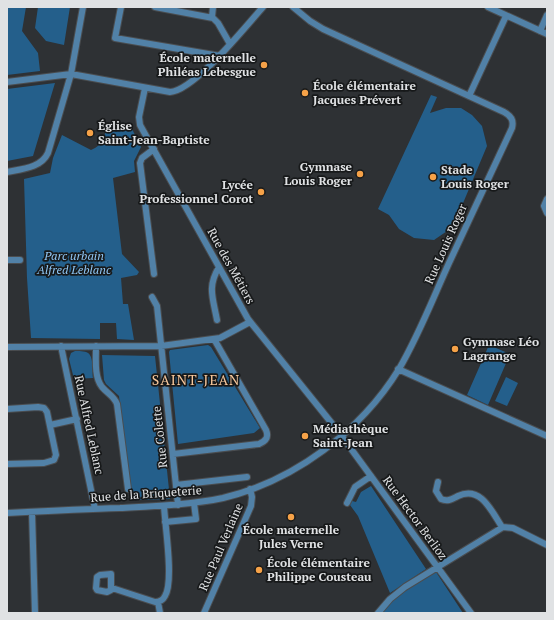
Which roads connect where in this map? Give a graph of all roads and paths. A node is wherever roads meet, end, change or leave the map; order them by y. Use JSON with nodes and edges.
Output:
{"nodes":[{"id":1,"x":83,"y":7,"type":"edge"},
{"id":2,"x":121,"y":7,"type":"edge"},
{"id":3,"x":155,"y":7,"type":"edge"},
{"id":4,"x":214,"y":7,"type":"edge"},
{"id":5,"x":263,"y":7,"type":"edge"},
{"id":6,"x":294,"y":7,"type":"edge"},
{"id":7,"x":488,"y":7,"type":"edge"},
{"id":8,"x":547,"y":15,"type":"edge"},
{"id":9,"x":506,"y":16,"type":"junction"},
{"id":10,"x":212,"y":17,"type":"junction"},
{"id":11,"x":540,"y":31,"type":"junction"},
{"id":12,"x":547,"y":34,"type":"edge"},
{"id":13,"x":230,"y":44,"type":"junction"},
{"id":14,"x":220,"y":56,"type":"junction"},
{"id":15,"x":71,"y":74,"type":"junction"},
{"id":16,"x":7,"y":82,"type":"edge"},
{"id":17,"x":145,"y":88,"type":"junction"},
{"id":18,"x":469,"y":96,"type":"junction"},
{"id":19,"x":154,"y":150,"type":"junction"},
{"id":20,"x":7,"y":172,"type":"edge"},
{"id":21,"x":547,"y":199,"type":"edge"},
{"id":22,"x":547,"y":213,"type":"edge"},
{"id":23,"x":7,"y":260,"type":"edge"},
{"id":24,"x":20,"y":260,"type":"dead end"},
{"id":25,"x":219,"y":267,"type":"junction"},
{"id":26,"x":154,"y":274,"type":"dead end"},
{"id":27,"x":152,"y":297,"type":"dead end"},
{"id":28,"x":217,"y":320,"type":"dead end"},
{"id":29,"x":250,"y":322,"type":"junction"},
{"id":30,"x":214,"y":339,"type":"junction"},
{"id":31,"x":60,"y":346,"type":"junction"},
{"id":32,"x":96,"y":346,"type":"junction"},
{"id":33,"x":161,"y":346,"type":"junction"},
{"id":34,"x":7,"y":347,"type":"edge"},
{"id":35,"x":398,"y":369,"type":"junction"},
{"id":36,"x":7,"y":409,"type":"edge"},
{"id":37,"x":77,"y":419,"type":"junction"},
{"id":38,"x":50,"y":425,"type":"junction"},
{"id":39,"x":342,"y":436,"type":"junction"},
{"id":40,"x":547,"y":436,"type":"edge"},
{"id":41,"x":173,"y":454,"type":"junction"},
{"id":42,"x":7,"y":464,"type":"edge"},
{"id":43,"x":371,"y":476,"type":"junction"},
{"id":44,"x":247,"y":477,"type":"dead end"},
{"id":45,"x":438,"y":482,"type":"dead end"},
{"id":46,"x":176,"y":485,"type":"junction"},
{"id":47,"x":128,"y":489,"type":"dead end"},
{"id":48,"x":250,"y":489,"type":"junction"},
{"id":49,"x":194,"y":503,"type":"junction"},
{"id":50,"x":347,"y":503,"type":"dead end"},
{"id":51,"x":178,"y":504,"type":"junction"},
{"id":52,"x":164,"y":506,"type":"junction"},
{"id":53,"x":96,"y":509,"type":"junction"},
{"id":54,"x":7,"y":512,"type":"edge"},
{"id":55,"x":32,"y":512,"type":"junction"},
{"id":56,"x":165,"y":522,"type":"junction"},
{"id":57,"x":502,"y":527,"type":"junction"},
{"id":58,"x":547,"y":546,"type":"edge"},
{"id":59,"x":438,"y":567,"type":"junction"},
{"id":60,"x":112,"y":588,"type":"dead end"},
{"id":61,"x":158,"y":602,"type":"junction"},
{"id":62,"x":36,"y":613,"type":"edge"},
{"id":63,"x":160,"y":613,"type":"edge"},
{"id":64,"x":204,"y":613,"type":"edge"},
{"id":65,"x":378,"y":613,"type":"edge"},
{"id":66,"x":471,"y":613,"type":"edge"}],
"edges":[{"from":1,"to":15,"type":"street"},
{"from":2,"to":14,"type":"street"},
{"from":3,"to":10,"type":"street"},
{"from":4,"to":10,"type":"street"},
{"from":5,"to":13,"type":"street"},
{"from":6,"to":18,"type":"street","name":"Rue Louis Roger"},
{"from":7,"to":9,"type":"street"},
{"from":8,"to":11,"type":"street"},
{"from":9,"to":11,"type":"street"},
{"from":9,"to":18,"type":"street"},
{"from":10,"to":13,"type":"street"},
{"from":11,"to":12,"type":"street"},
{"from":13,"to":14,"type":"street"},
{"from":14,"to":17,"type":"street"},
{"from":15,"to":16,"type":"street"},
{"from":15,"to":17,"type":"street"},
{"from":15,"to":20,"type":"street"},
{"from":17,"to":19,"type":"street","name":"Rue des Métiers"},
{"from":18,"to":35,"type":"street","name":"Rue Louis Roger"},
{"from":19,"to":25,"type":"street","name":"Rue des Métiers"},
{"from":19,"to":26,"type":"street"},
{"from":21,"to":22,"type":"street"},
{"from":23,"to":24,"type":"street"},
{"from":25,"to":28,"type":"street"},
{"from":25,"to":29,"type":"street","name":"Rue des Métiers"},
{"from":27,"to":33,"type":"street","name":"Rue Colette"},
{"from":29,"to":30,"type":"street"},
{"from":29,"to":39,"type":"street","name":"Rue des Métiers"},
{"from":30,"to":33,"type":"street"},
{"from":30,"to":41,"type":"street"},
{"from":31,"to":32,"type":"street"},
{"from":31,"to":34,"type":"street"},
{"from":31,"to":37,"type":"street","name":"Rue Alfred Leblanc"},
{"from":32,"to":33,"type":"street"},
{"from":32,"to":47,"type":"street"},
{"from":33,"to":41,"type":"street","name":"Rue Colette"},
{"from":35,"to":39,"type":"street","name":"Rue Louis Roger"},
{"from":35,"to":40,"type":"street"},
{"from":36,"to":38,"type":"street"},
{"from":37,"to":38,"type":"street"},
{"from":37,"to":53,"type":"street","name":"Rue Alfred Leblanc"},
{"from":38,"to":42,"type":"street"},
{"from":39,"to":43,"type":"street","name":"Rue Hector Berlioz"},
{"from":39,"to":48,"type":"street","name":"Rue de la Briqueterie"},
{"from":41,"to":46,"type":"street","name":"Rue Colette"},
{"from":43,"to":50,"type":"street"},
{"from":43,"to":59,"type":"street","name":"Rue Hector Berlioz"},
{"from":44,"to":46,"type":"street"},
{"from":45,"to":57,"type":"street"},
{"from":46,"to":51,"type":"street","name":"Rue Colette"},
{"from":48,"to":49,"type":"street","name":"Rue de la Briqueterie"},
{"from":48,"to":64,"type":"street","name":"Rue Paul Verlaine"},
{"from":49,"to":51,"type":"street","name":"Rue de la Briqueterie"},
{"from":49,"to":56,"type":"street"},
{"from":51,"to":52,"type":"street","name":"Rue de la Briqueterie"},
{"from":52,"to":53,"type":"street","name":"Rue de la Briqueterie"},
{"from":52,"to":56,"type":"street"},
{"from":53,"to":55,"type":"street","name":"Rue de la Briqueterie"},
{"from":54,"to":55,"type":"street","name":"Rue de la Briqueterie"},
{"from":55,"to":62,"type":"street"},
{"from":56,"to":61,"type":"street"},
{"from":57,"to":58,"type":"street"},
{"from":57,"to":59,"type":"street"},
{"from":59,"to":65,"type":"street"},
{"from":59,"to":66,"type":"street","name":"Rue Hector Berlioz"},
{"from":60,"to":61,"type":"street"},
{"from":61,"to":63,"type":"street"}]}
